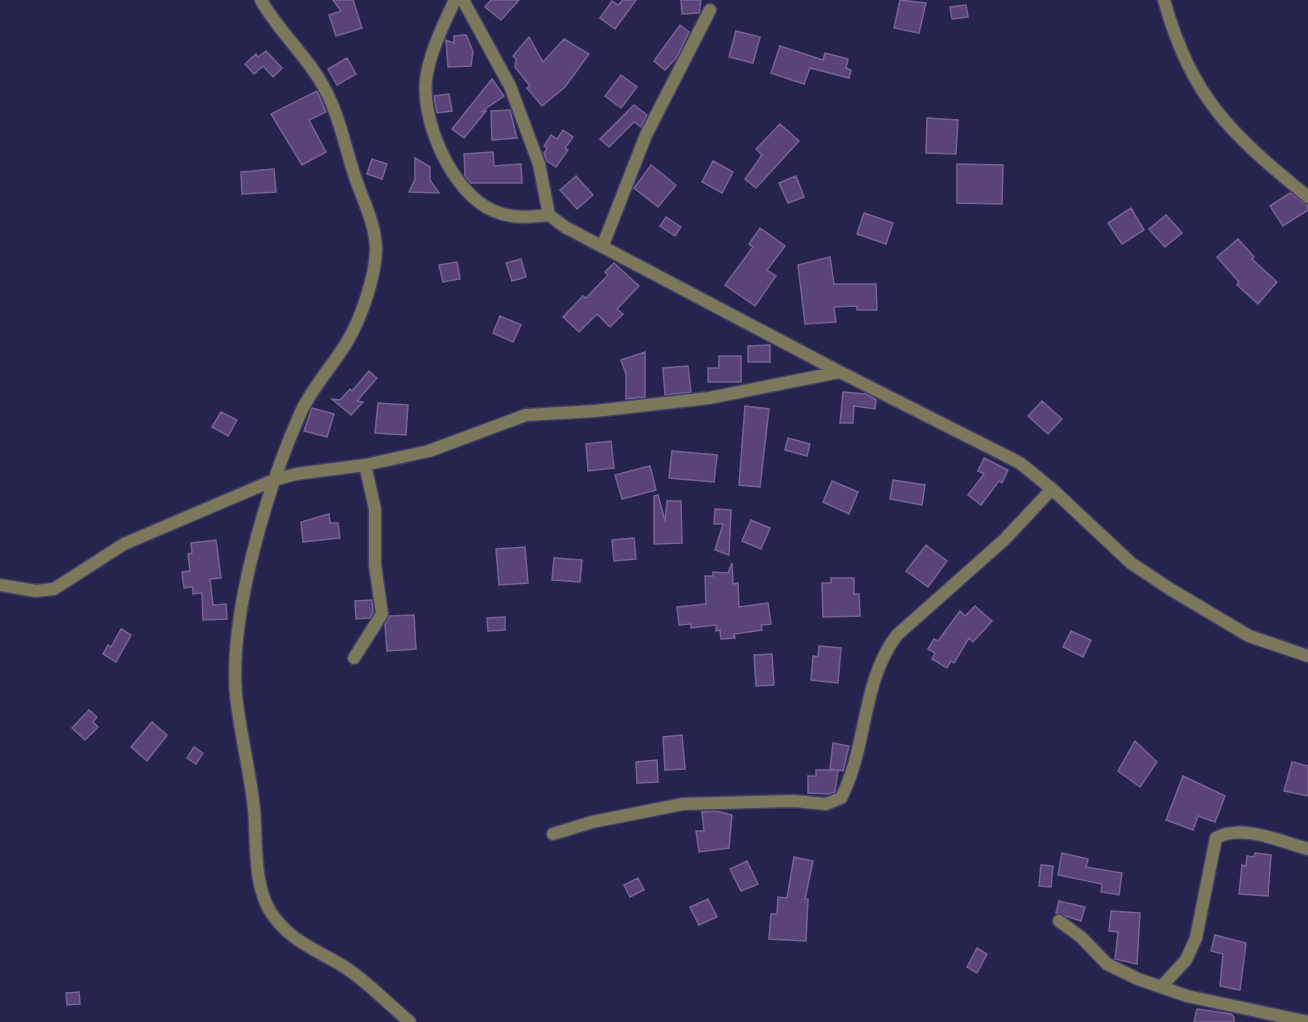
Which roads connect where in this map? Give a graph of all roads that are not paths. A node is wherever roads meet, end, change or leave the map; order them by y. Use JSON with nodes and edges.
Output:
{"nodes":[{"id":1,"x":261,"y":0,"type":"edge"},
{"id":2,"x":455,"y":0,"type":"edge"},
{"id":3,"x":463,"y":0,"type":"edge"},
{"id":4,"x":1164,"y":0,"type":"edge"},
{"id":5,"x":710,"y":9,"type":"dead end"},
{"id":6,"x":1308,"y":196,"type":"edge"},
{"id":7,"x":549,"y":215,"type":"junction"},
{"id":8,"x":603,"y":244,"type":"junction"},
{"id":9,"x":840,"y":372,"type":"junction"},
{"id":10,"x":365,"y":465,"type":"junction"},
{"id":11,"x":274,"y":480,"type":"junction"},
{"id":12,"x":1052,"y":489,"type":"junction"},
{"id":13,"x":0,"y":585,"type":"edge"},
{"id":14,"x":1308,"y":656,"type":"edge"},
{"id":15,"x":354,"y":658,"type":"dead end"},
{"id":16,"x":552,"y":834,"type":"dead end"},
{"id":17,"x":1308,"y":849,"type":"edge"},
{"id":18,"x":1059,"y":921,"type":"dead end"},
{"id":19,"x":1161,"y":987,"type":"junction"},
{"id":20,"x":410,"y":1022,"type":"edge"},
{"id":21,"x":1308,"y":1022,"type":"edge"}],
"edges":[{"from":1,"to":11,"type":"street"},
{"from":2,"to":7,"type":"street"},
{"from":3,"to":7,"type":"street"},
{"from":4,"to":6,"type":"street"},
{"from":5,"to":8,"type":"street"},
{"from":7,"to":8,"type":"street"},
{"from":8,"to":9,"type":"street"},
{"from":9,"to":10,"type":"street"},
{"from":9,"to":12,"type":"street"},
{"from":10,"to":11,"type":"street"},
{"from":10,"to":15,"type":"street"},
{"from":11,"to":13,"type":"street"},
{"from":11,"to":20,"type":"street"},
{"from":12,"to":14,"type":"street"},
{"from":12,"to":16,"type":"street"},
{"from":17,"to":19,"type":"street"},
{"from":18,"to":19,"type":"street"},
{"from":19,"to":21,"type":"street"}]}
